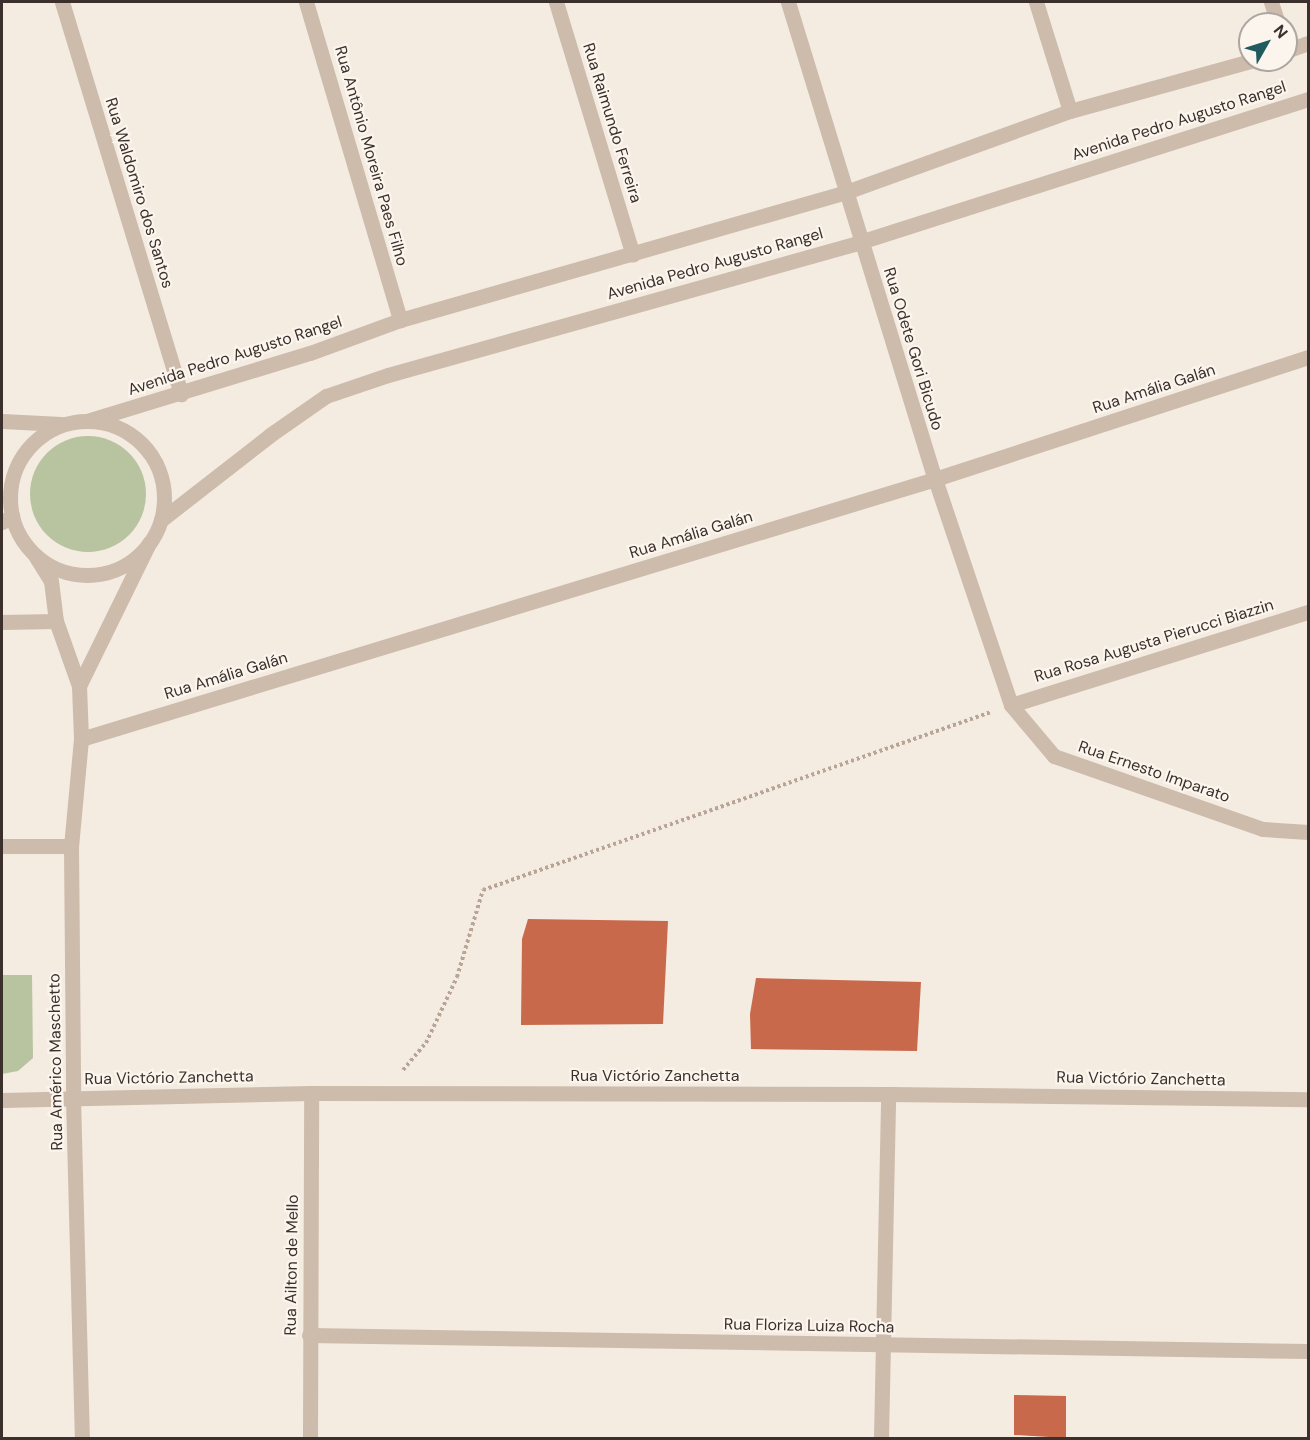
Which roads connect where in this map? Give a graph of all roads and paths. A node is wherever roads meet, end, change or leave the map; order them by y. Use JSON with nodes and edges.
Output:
{"nodes":[{"id":1,"x":62,"y":2,"type":"edge"},
{"id":2,"x":306,"y":2,"type":"edge"},
{"id":3,"x":556,"y":2,"type":"edge"},
{"id":4,"x":788,"y":2,"type":"edge"},
{"id":5,"x":1036,"y":2,"type":"edge"},
{"id":6,"x":1238,"y":64,"type":"edge"},
{"id":7,"x":1308,"y":99,"type":"edge"},
{"id":8,"x":1070,"y":111,"type":"junction"},
{"id":9,"x":846,"y":192,"type":"junction"},
{"id":10,"x":860,"y":242,"type":"junction"},
{"id":11,"x":633,"y":255,"type":"junction"},
{"id":12,"x":400,"y":320,"type":"junction"},
{"id":13,"x":1308,"y":357,"type":"edge"},
{"id":14,"x":182,"y":394,"type":"junction"},
{"id":15,"x":2,"y":421,"type":"edge"},
{"id":16,"x":87,"y":421,"type":"junction"},
{"id":17,"x":64,"y":424,"type":"junction"},
{"id":18,"x":935,"y":479,"type":"junction"},
{"id":19,"x":6,"y":510,"type":"edge"},
{"id":20,"x":161,"y":520,"type":"junction"},
{"id":21,"x":149,"y":543,"type":"junction"},
{"id":22,"x":36,"y":557,"type":"junction"},
{"id":23,"x":1308,"y":612,"type":"edge"},
{"id":24,"x":56,"y":621,"type":"junction"},
{"id":25,"x":2,"y":622,"type":"edge"},
{"id":26,"x":79,"y":686,"type":"junction"},
{"id":27,"x":1011,"y":705,"type":"junction"},
{"id":28,"x":81,"y":739,"type":"junction"},
{"id":29,"x":1308,"y":832,"type":"edge"},
{"id":30,"x":2,"y":846,"type":"edge"},
{"id":31,"x":71,"y":846,"type":"junction"},
{"id":32,"x":311,"y":1093,"type":"junction"},
{"id":33,"x":384,"y":1093,"type":"junction"},
{"id":34,"x":888,"y":1094,"type":"junction"},
{"id":35,"x":73,"y":1098,"type":"junction"},
{"id":36,"x":2,"y":1100,"type":"edge"},
{"id":37,"x":1308,"y":1100,"type":"edge"},
{"id":38,"x":309,"y":1335,"type":"junction"},
{"id":39,"x":884,"y":1346,"type":"junction"},
{"id":40,"x":1308,"y":1351,"type":"edge"},
{"id":41,"x":82,"y":1438,"type":"edge"},
{"id":42,"x":310,"y":1438,"type":"edge"},
{"id":43,"x":881,"y":1438,"type":"edge"}],
"edges":[{"from":1,"to":14,"type":"street","name":"Rua Waldomiro dos Santos"},
{"from":2,"to":12,"type":"street","name":"Rua Antônio Moreira Paes Filho"},
{"from":3,"to":11,"type":"street","name":"Rua Raimundo Ferreira"},
{"from":4,"to":9,"type":"street","name":"Rua Odete Gori Bicudo"},
{"from":5,"to":8,"type":"street"},
{"from":6,"to":8,"type":"street","name":"Avenida Pedro Augusto Rangel"},
{"from":7,"to":10,"type":"street","name":"Avenida Pedro Augusto Rangel"},
{"from":8,"to":9,"type":"street","name":"Avenida Pedro Augusto Rangel"},
{"from":9,"to":10,"type":"street","name":"Rua Odete Gori Bicudo"},
{"from":9,"to":11,"type":"street","name":"Avenida Pedro Augusto Rangel"},
{"from":10,"to":18,"type":"street","name":"Rua Odete Gori Bicudo"},
{"from":10,"to":20,"type":"street","name":"Avenida Pedro Augusto Rangel"},
{"from":11,"to":12,"type":"street","name":"Avenida Pedro Augusto Rangel"},
{"from":12,"to":14,"type":"street","name":"Avenida Pedro Augusto Rangel"},
{"from":13,"to":18,"type":"street","name":"Rua Amália Galán"},
{"from":14,"to":16,"type":"street","name":"Avenida Pedro Augusto Rangel"},
{"from":15,"to":17,"type":"street"},
{"from":16,"to":17,"type":"street"},
{"from":16,"to":20,"type":"street"},
{"from":17,"to":19,"type":"street"},
{"from":18,"to":27,"type":"street","name":"Rua Odete Gori Bicudo"},
{"from":18,"to":28,"type":"street","name":"Rua Amália Galán"},
{"from":19,"to":22,"type":"street"},
{"from":20,"to":21,"type":"street"},
{"from":21,"to":22,"type":"street"},
{"from":21,"to":26,"type":"street","name":"Rua Américo Maschetto"},
{"from":22,"to":24,"type":"street","name":"Rua Américo Maschetto"},
{"from":23,"to":27,"type":"street","name":"Rua Rosa Augusta Pierucci Biazzin"},
{"from":24,"to":25,"type":"street"},
{"from":24,"to":26,"type":"street","name":"Rua Américo Maschetto"},
{"from":26,"to":28,"type":"street","name":"Rua Américo Maschetto"},
{"from":27,"to":29,"type":"street","name":"Rua Ernesto Imparato"},
{"from":27,"to":33,"type":"path"},
{"from":28,"to":31,"type":"street","name":"Rua Américo Maschetto"},
{"from":30,"to":31,"type":"street"},
{"from":31,"to":35,"type":"street","name":"Rua Américo Maschetto"},
{"from":32,"to":33,"type":"street","name":"Rua Victório Zanchetta"},
{"from":32,"to":35,"type":"street","name":"Rua Victório Zanchetta"},
{"from":32,"to":38,"type":"street","name":"Rua Ailton de Mello"},
{"from":33,"to":34,"type":"street","name":"Rua Victório Zanchetta"},
{"from":34,"to":37,"type":"street","name":"Rua Victório Zanchetta"},
{"from":34,"to":39,"type":"street"},
{"from":35,"to":36,"type":"street","name":"Rua Victório Zanchetta"},
{"from":35,"to":41,"type":"street","name":"Rua Américo Maschetto"},
{"from":38,"to":39,"type":"street","name":"Rua Floriza Luiza Rocha"},
{"from":38,"to":42,"type":"street","name":"Rua Ailton de Mello"},
{"from":39,"to":40,"type":"street","name":"Rua Floriza Luiza Rocha"},
{"from":39,"to":43,"type":"street"}]}
